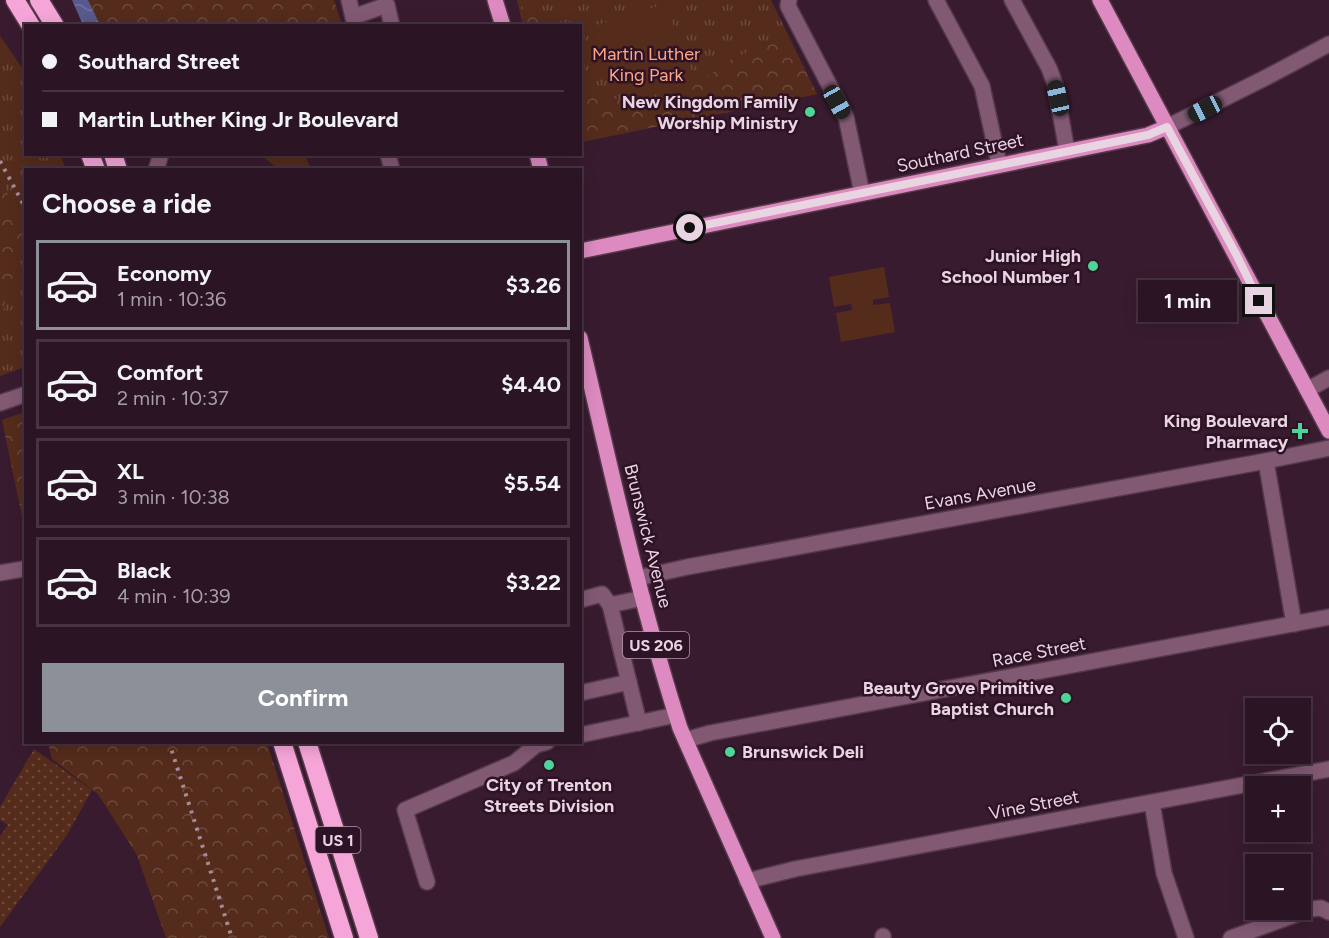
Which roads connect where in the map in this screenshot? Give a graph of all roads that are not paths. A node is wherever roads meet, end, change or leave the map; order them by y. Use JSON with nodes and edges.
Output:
{"nodes":[{"id":1,"x":15,"y":0,"type":"edge"},
{"id":2,"x":39,"y":0,"type":"edge"},
{"id":3,"x":349,"y":0,"type":"edge"},
{"id":4,"x":495,"y":0,"type":"edge"},
{"id":5,"x":936,"y":0,"type":"edge"},
{"id":6,"x":1012,"y":0,"type":"edge"},
{"id":7,"x":1100,"y":0,"type":"edge"},
{"id":8,"x":789,"y":1,"type":"edge"},
{"id":9,"x":354,"y":21,"type":"edge"},
{"id":10,"x":30,"y":24,"type":"edge"},
{"id":11,"x":54,"y":24,"type":"edge"},
{"id":12,"x":392,"y":24,"type":"edge"},
{"id":13,"x":501,"y":24,"type":"edge"},
{"id":14,"x":1329,"y":44,"type":"edge"},
{"id":15,"x":1167,"y":127,"type":"junction"},
{"id":16,"x":1067,"y":151,"type":"junction"},
{"id":17,"x":999,"y":164,"type":"junction"},
{"id":18,"x":862,"y":193,"type":"junction"},
{"id":19,"x":582,"y":251,"type":"edge"},
{"id":20,"x":582,"y":346,"type":"edge"},
{"id":21,"x":1329,"y":378,"type":"edge"},
{"id":22,"x":1307,"y":390,"type":"junction"},
{"id":23,"x":24,"y":395,"type":"edge"},
{"id":24,"x":0,"y":403,"type":"edge"},
{"id":25,"x":1329,"y":431,"type":"edge"},
{"id":26,"x":1329,"y":448,"type":"edge"},
{"id":27,"x":1266,"y":461,"type":"junction"},
{"id":28,"x":23,"y":569,"type":"dead end"},
{"id":29,"x":0,"y":573,"type":"edge"},
{"id":30,"x":638,"y":578,"type":"junction"},
{"id":31,"x":643,"y":598,"type":"junction"},
{"id":32,"x":582,"y":599,"type":"edge"},
{"id":33,"x":610,"y":605,"type":"junction"},
{"id":34,"x":1329,"y":617,"type":"edge"},
{"id":35,"x":1294,"y":624,"type":"junction"},
{"id":36,"x":629,"y":682,"type":"junction"},
{"id":37,"x":582,"y":693,"type":"edge"},
{"id":38,"x":676,"y":715,"type":"junction"},
{"id":39,"x":639,"y":723,"type":"junction"},
{"id":40,"x":582,"y":735,"type":"edge"},
{"id":41,"x":686,"y":740,"type":"junction"},
{"id":42,"x":283,"y":744,"type":"edge"},
{"id":43,"x":308,"y":744,"type":"edge"},
{"id":44,"x":540,"y":744,"type":"edge"},
{"id":45,"x":1329,"y":769,"type":"edge"},
{"id":46,"x":1152,"y":803,"type":"junction"},
{"id":47,"x":747,"y":881,"type":"junction"},
{"id":48,"x":427,"y":882,"type":"dead end"},
{"id":49,"x":1329,"y":912,"type":"edge"},
{"id":50,"x":344,"y":938,"type":"edge"},
{"id":51,"x":369,"y":938,"type":"edge"},
{"id":52,"x":773,"y":938,"type":"edge"},
{"id":53,"x":1185,"y":938,"type":"edge"},
{"id":54,"x":1231,"y":938,"type":"edge"}],
"edges":[{"from":1,"to":10,"type":"highway"},
{"from":2,"to":11,"type":"highway"},
{"from":3,"to":9,"type":"street"},
{"from":4,"to":13,"type":"main road"},
{"from":5,"to":17,"type":"street"},
{"from":6,"to":16,"type":"street"},
{"from":7,"to":15,"type":"main road"},
{"from":8,"to":18,"type":"street"},
{"from":9,"to":12,"type":"street"},
{"from":14,"to":15,"type":"street","name":"Southard Street"},
{"from":15,"to":16,"type":"main road","name":"Southard Street"},
{"from":15,"to":22,"type":"main road"},
{"from":16,"to":17,"type":"main road","name":"Southard Street"},
{"from":17,"to":18,"type":"main road","name":"Southard Street"},
{"from":18,"to":19,"type":"main road","name":"Southard Street"},
{"from":20,"to":30,"type":"main road","name":"Brunswick Avenue","number":"US 206"},
{"from":21,"to":22,"type":"street"},
{"from":22,"to":25,"type":"main road"},
{"from":23,"to":24,"type":"street"},
{"from":26,"to":27,"type":"street","name":"Evans Avenue"},
{"from":27,"to":30,"type":"street","name":"Evans Avenue"},
{"from":27,"to":35,"type":"street"},
{"from":28,"to":29,"type":"street"},
{"from":30,"to":31,"type":"main road","name":"Brunswick Avenue","number":"US 206"},
{"from":31,"to":33,"type":"street"},
{"from":31,"to":38,"type":"main road","name":"Brunswick Avenue","number":"US 206"},
{"from":32,"to":33,"type":"street"},
{"from":33,"to":36,"type":"street"},
{"from":34,"to":35,"type":"street","name":"Race Street"},
{"from":35,"to":41,"type":"street","name":"Race Street"},
{"from":36,"to":37,"type":"street"},
{"from":36,"to":39,"type":"street"},
{"from":38,"to":39,"type":"street"},
{"from":38,"to":41,"type":"main road","name":"Brunswick Avenue","number":"US 206"},
{"from":39,"to":40,"type":"street"},
{"from":41,"to":47,"type":"main road","name":"Brunswick Avenue","number":"US 206"},
{"from":42,"to":50,"type":"highway","number":"US 1"},
{"from":43,"to":51,"type":"highway","number":"US 1"},
{"from":44,"to":48,"type":"street"},
{"from":45,"to":46,"type":"street","name":"Vine Street"},
{"from":46,"to":47,"type":"street","name":"Vine Street"},
{"from":46,"to":53,"type":"street"},
{"from":47,"to":52,"type":"main road","name":"Brunswick Avenue","number":"US 206"},
{"from":49,"to":54,"type":"street"}]}
